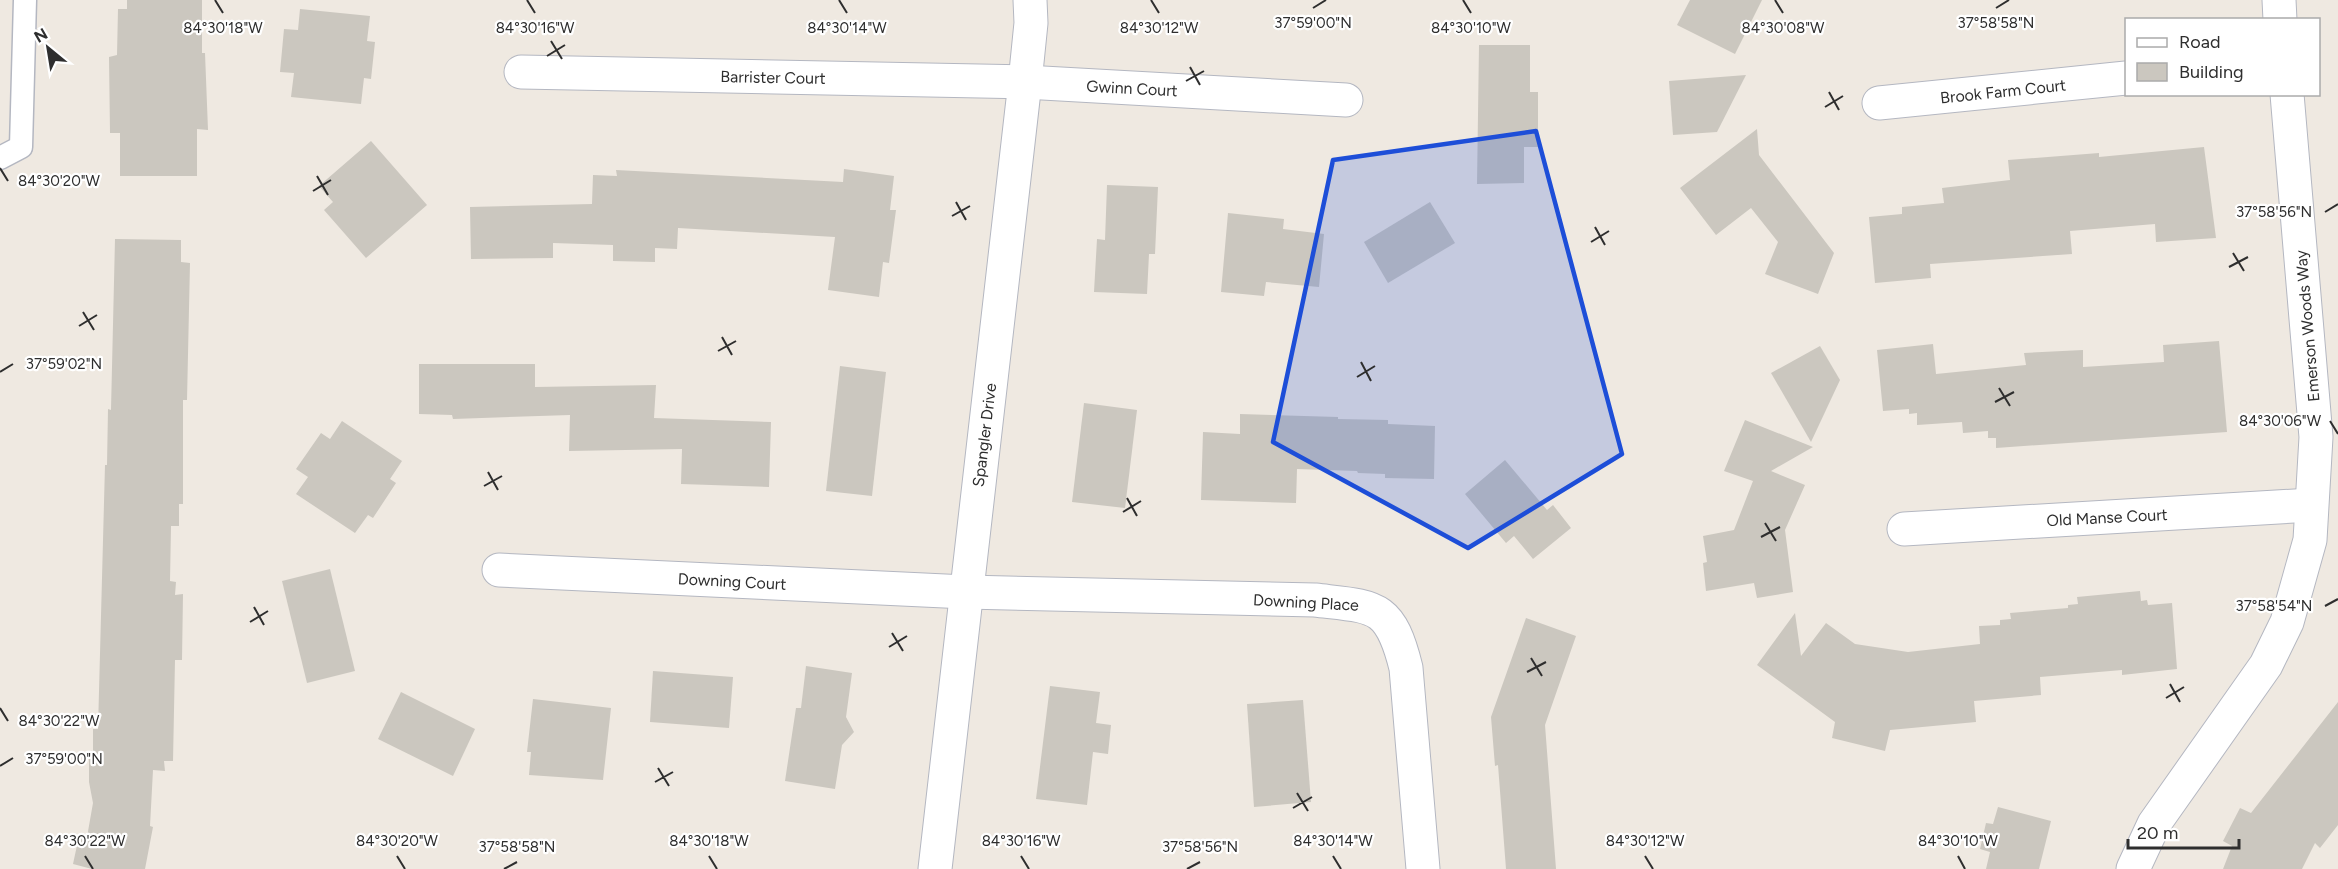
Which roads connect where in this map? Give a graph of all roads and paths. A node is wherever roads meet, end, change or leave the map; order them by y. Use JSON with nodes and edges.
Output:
{"nodes":[{"id":1,"x":25,"y":0,"type":"edge"},
{"id":2,"x":1030,"y":0,"type":"edge"},
{"id":3,"x":2279,"y":0,"type":"edge"},
{"id":4,"x":2280,"y":18,"type":"edge"},
{"id":5,"x":520,"y":72,"type":"dead end"},
{"id":6,"x":2125,"y":78,"type":"edge"},
{"id":7,"x":1025,"y":82,"type":"junction"},
{"id":8,"x":2287,"y":96,"type":"edge"},
{"id":9,"x":1346,"y":100,"type":"dead end"},
{"id":10,"x":1879,"y":104,"type":"dead end"},
{"id":11,"x":0,"y":158,"type":"edge"},
{"id":12,"x":2311,"y":505,"type":"junction"},
{"id":13,"x":1904,"y":529,"type":"dead end"},
{"id":14,"x":498,"y":570,"type":"dead end"},
{"id":15,"x":966,"y":592,"type":"junction"},
{"id":16,"x":935,"y":869,"type":"edge"},
{"id":17,"x":1423,"y":869,"type":"edge"},
{"id":18,"x":2133,"y":869,"type":"edge"}],
"edges":[{"from":1,"to":11,"type":"lane"},
{"from":2,"to":7,"type":"street","name":"Spangler Drive"},
{"from":3,"to":4,"type":"street"},
{"from":5,"to":7,"type":"street","name":"Barrister Court"},
{"from":6,"to":10,"type":"street","name":"Brook Farm Court"},
{"from":7,"to":9,"type":"street","name":"Gwinn Court"},
{"from":7,"to":15,"type":"street","name":"Spangler Drive"},
{"from":8,"to":12,"type":"street","name":"Emerson Woods Way"},
{"from":12,"to":13,"type":"street","name":"Old Manse Court"},
{"from":12,"to":18,"type":"street","name":"Emerson Woods Way"},
{"from":14,"to":15,"type":"street","name":"Downing Court"},
{"from":15,"to":16,"type":"street","name":"Spangler Drive"},
{"from":15,"to":17,"type":"street","name":"Downing Place"}]}
